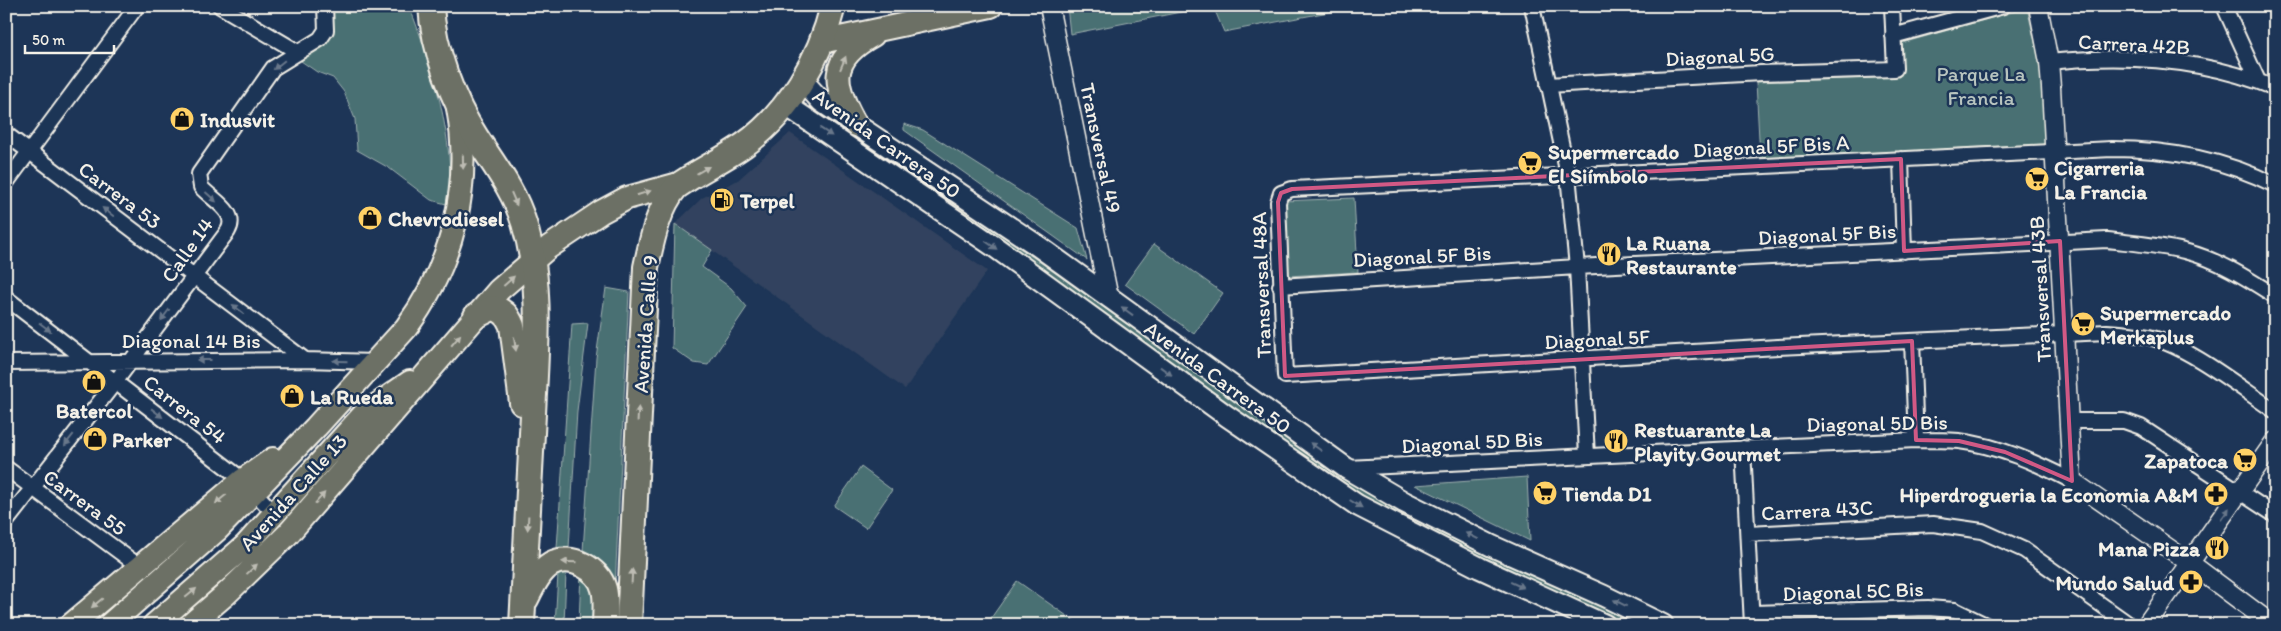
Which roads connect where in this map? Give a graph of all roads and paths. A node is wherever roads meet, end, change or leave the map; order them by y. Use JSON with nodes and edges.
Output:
{"nodes":[{"id":1,"x":137,"y":6,"type":"edge"},
{"id":2,"x":220,"y":6,"type":"edge"},
{"id":3,"x":325,"y":6,"type":"edge"},
{"id":4,"x":421,"y":6,"type":"edge"},
{"id":5,"x":431,"y":6,"type":"edge"},
{"id":6,"x":441,"y":6,"type":"edge"},
{"id":7,"x":832,"y":6,"type":"edge"},
{"id":8,"x":991,"y":6,"type":"edge"},
{"id":9,"x":1049,"y":6,"type":"edge"},
{"id":10,"x":1532,"y":6,"type":"edge"},
{"id":11,"x":1892,"y":6,"type":"edge"},
{"id":12,"x":2003,"y":6,"type":"edge"},
{"id":13,"x":2038,"y":6,"type":"edge"},
{"id":14,"x":2224,"y":6,"type":"edge"},
{"id":15,"x":885,"y":29,"type":"junction"},
{"id":16,"x":1893,"y":36,"type":"junction"},
{"id":17,"x":821,"y":42,"type":"junction"},
{"id":18,"x":438,"y":50,"type":"junction"},
{"id":19,"x":298,"y":52,"type":"junction"},
{"id":20,"x":2049,"y":62,"type":"junction"},
{"id":21,"x":802,"y":80,"type":"junction"},
{"id":22,"x":2258,"y":81,"type":"junction"},
{"id":23,"x":1548,"y":85,"type":"junction"},
{"id":24,"x":2275,"y":88,"type":"edge"},
{"id":25,"x":455,"y":96,"type":"junction"},
{"id":26,"x":786,"y":105,"type":"junction"},
{"id":27,"x":856,"y":125,"type":"junction"},
{"id":28,"x":6,"y":134,"type":"edge"},
{"id":29,"x":2055,"y":151,"type":"junction"},
{"id":30,"x":29,"y":152,"type":"junction"},
{"id":31,"x":1901,"y":159,"type":"junction"},
{"id":32,"x":1568,"y":175,"type":"junction"},
{"id":33,"x":682,"y":182,"type":"junction"},
{"id":34,"x":6,"y":183,"type":"edge"},
{"id":35,"x":2275,"y":185,"type":"edge"},
{"id":36,"x":1281,"y":194,"type":"joint"},
{"id":37,"x":2060,"y":241,"type":"junction"},
{"id":38,"x":1904,"y":251,"type":"junction"},
{"id":39,"x":532,"y":261,"type":"junction"},
{"id":40,"x":1577,"y":267,"type":"junction"},
{"id":41,"x":194,"y":276,"type":"junction"},
{"id":42,"x":1280,"y":286,"type":"junction"},
{"id":43,"x":2275,"y":296,"type":"edge"},
{"id":44,"x":6,"y":298,"type":"edge"},
{"id":45,"x":1109,"y":298,"type":"junction"},
{"id":46,"x":476,"y":316,"type":"junction"},
{"id":47,"x":2065,"y":333,"type":"junction"},
{"id":48,"x":1912,"y":341,"type":"junction"},
{"id":49,"x":131,"y":360,"type":"junction"},
{"id":50,"x":305,"y":360,"type":"junction"},
{"id":51,"x":1583,"y":360,"type":"junction"},
{"id":52,"x":91,"y":361,"type":"junction"},
{"id":53,"x":375,"y":362,"type":"junction"},
{"id":54,"x":6,"y":363,"type":"edge"},
{"id":55,"x":436,"y":363,"type":"junction"},
{"id":56,"x":1285,"y":376,"type":"joint"},
{"id":57,"x":116,"y":381,"type":"junction"},
{"id":58,"x":2275,"y":411,"type":"edge"},
{"id":59,"x":2069,"y":421,"type":"junction"},
{"id":60,"x":1916,"y":440,"type":"junction"},
{"id":61,"x":2275,"y":441,"type":"edge"},
{"id":62,"x":1744,"y":448,"type":"junction"},
{"id":63,"x":1587,"y":456,"type":"junction"},
{"id":64,"x":6,"y":468,"type":"edge"},
{"id":65,"x":1346,"y":468,"type":"junction"},
{"id":66,"x":530,"y":474,"type":"junction"},
{"id":67,"x":2072,"y":481,"type":"junction"},
{"id":68,"x":249,"y":486,"type":"junction"},
{"id":69,"x":32,"y":488,"type":"junction"},
{"id":70,"x":2240,"y":492,"type":"junction"},
{"id":71,"x":275,"y":514,"type":"junction"},
{"id":72,"x":2275,"y":515,"type":"edge"},
{"id":73,"x":6,"y":522,"type":"edge"},
{"id":74,"x":1748,"y":534,"type":"junction"},
{"id":75,"x":2190,"y":564,"type":"junction"},
{"id":76,"x":140,"y":567,"type":"junction"},
{"id":77,"x":1829,"y":611,"type":"junction"},
{"id":78,"x":523,"y":614,"type":"edge"},
{"id":79,"x":1752,"y":619,"type":"edge"},
{"id":80,"x":192,"y":623,"type":"edge"},
{"id":81,"x":71,"y":625,"type":"edge"},
{"id":82,"x":109,"y":625,"type":"edge"},
{"id":83,"x":154,"y":625,"type":"edge"},
{"id":84,"x":170,"y":625,"type":"edge"},
{"id":85,"x":605,"y":625,"type":"edge"},
{"id":86,"x":629,"y":625,"type":"edge"},
{"id":87,"x":1605,"y":625,"type":"edge"},
{"id":88,"x":1664,"y":625,"type":"edge"},
{"id":89,"x":1848,"y":625,"type":"edge"},
{"id":90,"x":1986,"y":625,"type":"edge"},
{"id":91,"x":2130,"y":625,"type":"edge"},
{"id":92,"x":2146,"y":625,"type":"edge"},
{"id":93,"x":2273,"y":625,"type":"edge"}],
"edges":[{"from":1,"to":30,"type":"street"},
{"from":2,"to":19,"type":"street"},
{"from":3,"to":19,"type":"street","name":"Calle 14"},
{"from":4,"to":18,"type":"main road"},
{"from":5,"to":18,"type":"highway"},
{"from":6,"to":25,"type":"highway"},
{"from":7,"to":17,"type":"highway","name":"Avenida Calle 9"},
{"from":8,"to":15,"type":"main road"},
{"from":9,"to":45,"type":"street","name":"Transversal 49"},
{"from":10,"to":23,"type":"street"},
{"from":11,"to":16,"type":"street"},
{"from":12,"to":16,"type":"street"},
{"from":13,"to":20,"type":"street","name":"Transversal 43B"},
{"from":14,"to":22,"type":"street"},
{"from":15,"to":17,"type":"main road"},
{"from":27,"to":15,"type":"main road","one_way":true},
{"from":16,"to":23,"type":"street","name":"Diagonal 5G"},
{"from":17,"to":21,"type":"highway","name":"Avenida Calle 9"},
{"from":18,"to":25,"type":"highway"},
{"from":19,"to":41,"type":"street","name":"Calle 14","one_way":true},
{"from":20,"to":22,"type":"street","name":"Carrera 42B"},
{"from":20,"to":29,"type":"street","name":"Transversal 43B"},
{"from":21,"to":26,"type":"highway","name":"Avenida Calle 9"},
{"from":21,"to":27,"type":"main road","name":"Avenida Carrera 50"},
{"from":22,"to":24,"type":"street","name":"Carrera 42B"},
{"from":23,"to":32,"type":"street"},
{"from":25,"to":39,"type":"highway","one_way":true},
{"from":25,"to":53,"type":"main road","name":"Avenida Calle 13","one_way":true},
{"from":33,"to":26,"type":"highway","name":"Avenida Calle 9","one_way":true},
{"from":26,"to":87,"type":"main road","name":"Avenida Carrera 50","one_way":true},
{"from":27,"to":45,"type":"main road","name":"Avenida Carrera 50"},
{"from":28,"to":30,"type":"street","name":"Carrera 53"},
{"from":29,"to":31,"type":"street","name":"Diagonal 5F Bis A"},
{"from":29,"to":35,"type":"street","name":"Diagonal 5F Bis A"},
{"from":29,"to":37,"type":"street","name":"Transversal 43B"},
{"from":30,"to":34,"type":"street"},
{"from":41,"to":30,"type":"street","name":"Carrera 53","one_way":true},
{"from":31,"to":32,"type":"street","name":"Diagonal 5F Bis A"},
{"from":31,"to":38,"type":"street"},
{"from":32,"to":36,"type":"street","name":"Diagonal 5F Bis A"},
{"from":32,"to":40,"type":"street"},
{"from":39,"to":33,"type":"main road","name":"Avenida Calle 13","one_way":true},
{"from":86,"to":33,"type":"highway","name":"Avenida Calle 9","one_way":true},
{"from":36,"to":42,"type":"street","name":"Transversal 48A"},
{"from":37,"to":38,"type":"street","name":"Diagonal 5F Bis"},
{"from":37,"to":43,"type":"street","name":"Diagonal 5F Bis"},
{"from":37,"to":47,"type":"street","name":"Transversal 43B"},
{"from":38,"to":40,"type":"street","name":"Diagonal 5F Bis"},
{"from":46,"to":39,"type":"main road","name":"Avenida Calle 13","one_way":true},
{"from":39,"to":66,"type":"highway"},
{"from":40,"to":42,"type":"street","name":"Diagonal 5F Bis"},
{"from":40,"to":51,"type":"street"},
{"from":41,"to":49,"type":"street","name":"Calle 14","one_way":true},
{"from":50,"to":41,"type":"street","name":"Carrera 53","one_way":true},
{"from":42,"to":56,"type":"street","name":"Transversal 48A"},
{"from":44,"to":52,"type":"street","name":"Carrera 54","one_way":true},
{"from":65,"to":45,"type":"main road","name":"Avenida Carrera 50","one_way":true},
{"from":55,"to":46,"type":"main road","name":"Avenida Calle 13","one_way":true},
{"from":46,"to":66,"type":"highway","one_way":true},
{"from":47,"to":48,"type":"street","name":"Diagonal 5F"},
{"from":47,"to":58,"type":"street","name":"Diagonal 5F"},
{"from":47,"to":59,"type":"street","name":"Transversal 43B"},
{"from":48,"to":51,"type":"street","name":"Diagonal 5F"},
{"from":48,"to":60,"type":"street"},
{"from":50,"to":49,"type":"street","name":"Diagonal 14 Bis","one_way":true},
{"from":49,"to":52,"type":"street","name":"Diagonal 14 Bis"},
{"from":49,"to":57,"type":"street","name":"Calle 14"},
{"from":53,"to":50,"type":"street","name":"Diagonal 14 Bis","one_way":true},
{"from":51,"to":56,"type":"street","name":"Diagonal 5F"},
{"from":51,"to":63,"type":"street"},
{"from":52,"to":54,"type":"street","name":"Diagonal 14 Bis"},
{"from":52,"to":57,"type":"street","name":"Carrera 54"},
{"from":53,"to":68,"type":"main road","name":"Avenida Calle 13"},
{"from":55,"to":71,"type":"main road","name":"Avenida Calle 13"},
{"from":80,"to":55,"type":"main road","name":"Avenida Calle 13","one_way":true},
{"from":57,"to":68,"type":"street","name":"Carrera 54","one_way":true},
{"from":57,"to":69,"type":"street","name":"Calle 14","one_way":true},
{"from":59,"to":67,"type":"street","name":"Transversal 43B"},
{"from":59,"to":70,"type":"street"},
{"from":60,"to":62,"type":"street","name":"Diagonal 5D Bis"},
{"from":60,"to":67,"type":"street","name":"Diagonal 5D Bis"},
{"from":61,"to":70,"type":"street"},
{"from":62,"to":63,"type":"street","name":"Diagonal 5D Bis"},
{"from":62,"to":74,"type":"street"},
{"from":63,"to":65,"type":"street","name":"Diagonal 5D Bis"},
{"from":64,"to":69,"type":"street","name":"Carrera 55"},
{"from":88,"to":65,"type":"main road","name":"Avenida Carrera 50","one_way":true},
{"from":66,"to":78,"type":"highway","one_way":true},
{"from":67,"to":75,"type":"street"},
{"from":68,"to":71,"type":"street","name":"Carrera 54"},
{"from":68,"to":76,"type":"main road","name":"Avenida Calle 13","one_way":true},
{"from":68,"to":82,"type":"main road","name":"Avenida Calle 13"},
{"from":69,"to":73,"type":"street","name":"Calle 14"},
{"from":69,"to":76,"type":"street","name":"Carrera 55"},
{"from":70,"to":72,"type":"street"},
{"from":75,"to":70,"type":"street","one_way":true},
{"from":83,"to":71,"type":"main road","name":"Avenida Calle 13","one_way":true},
{"from":74,"to":79,"type":"street"},
{"from":74,"to":91,"type":"street","name":"Carrera 43C"},
{"from":75,"to":92,"type":"street"},
{"from":75,"to":93,"type":"street"},
{"from":76,"to":81,"type":"main road","name":"Avenida Calle 13","one_way":true},
{"from":77,"to":79,"type":"street","name":"Diagonal 5C Bis"},
{"from":77,"to":89,"type":"street"},
{"from":77,"to":90,"type":"street","name":"Diagonal 5C Bis"},
{"from":85,"to":78,"type":"highway","one_way":true},
{"from":80,"to":84,"type":"main road"}]}
